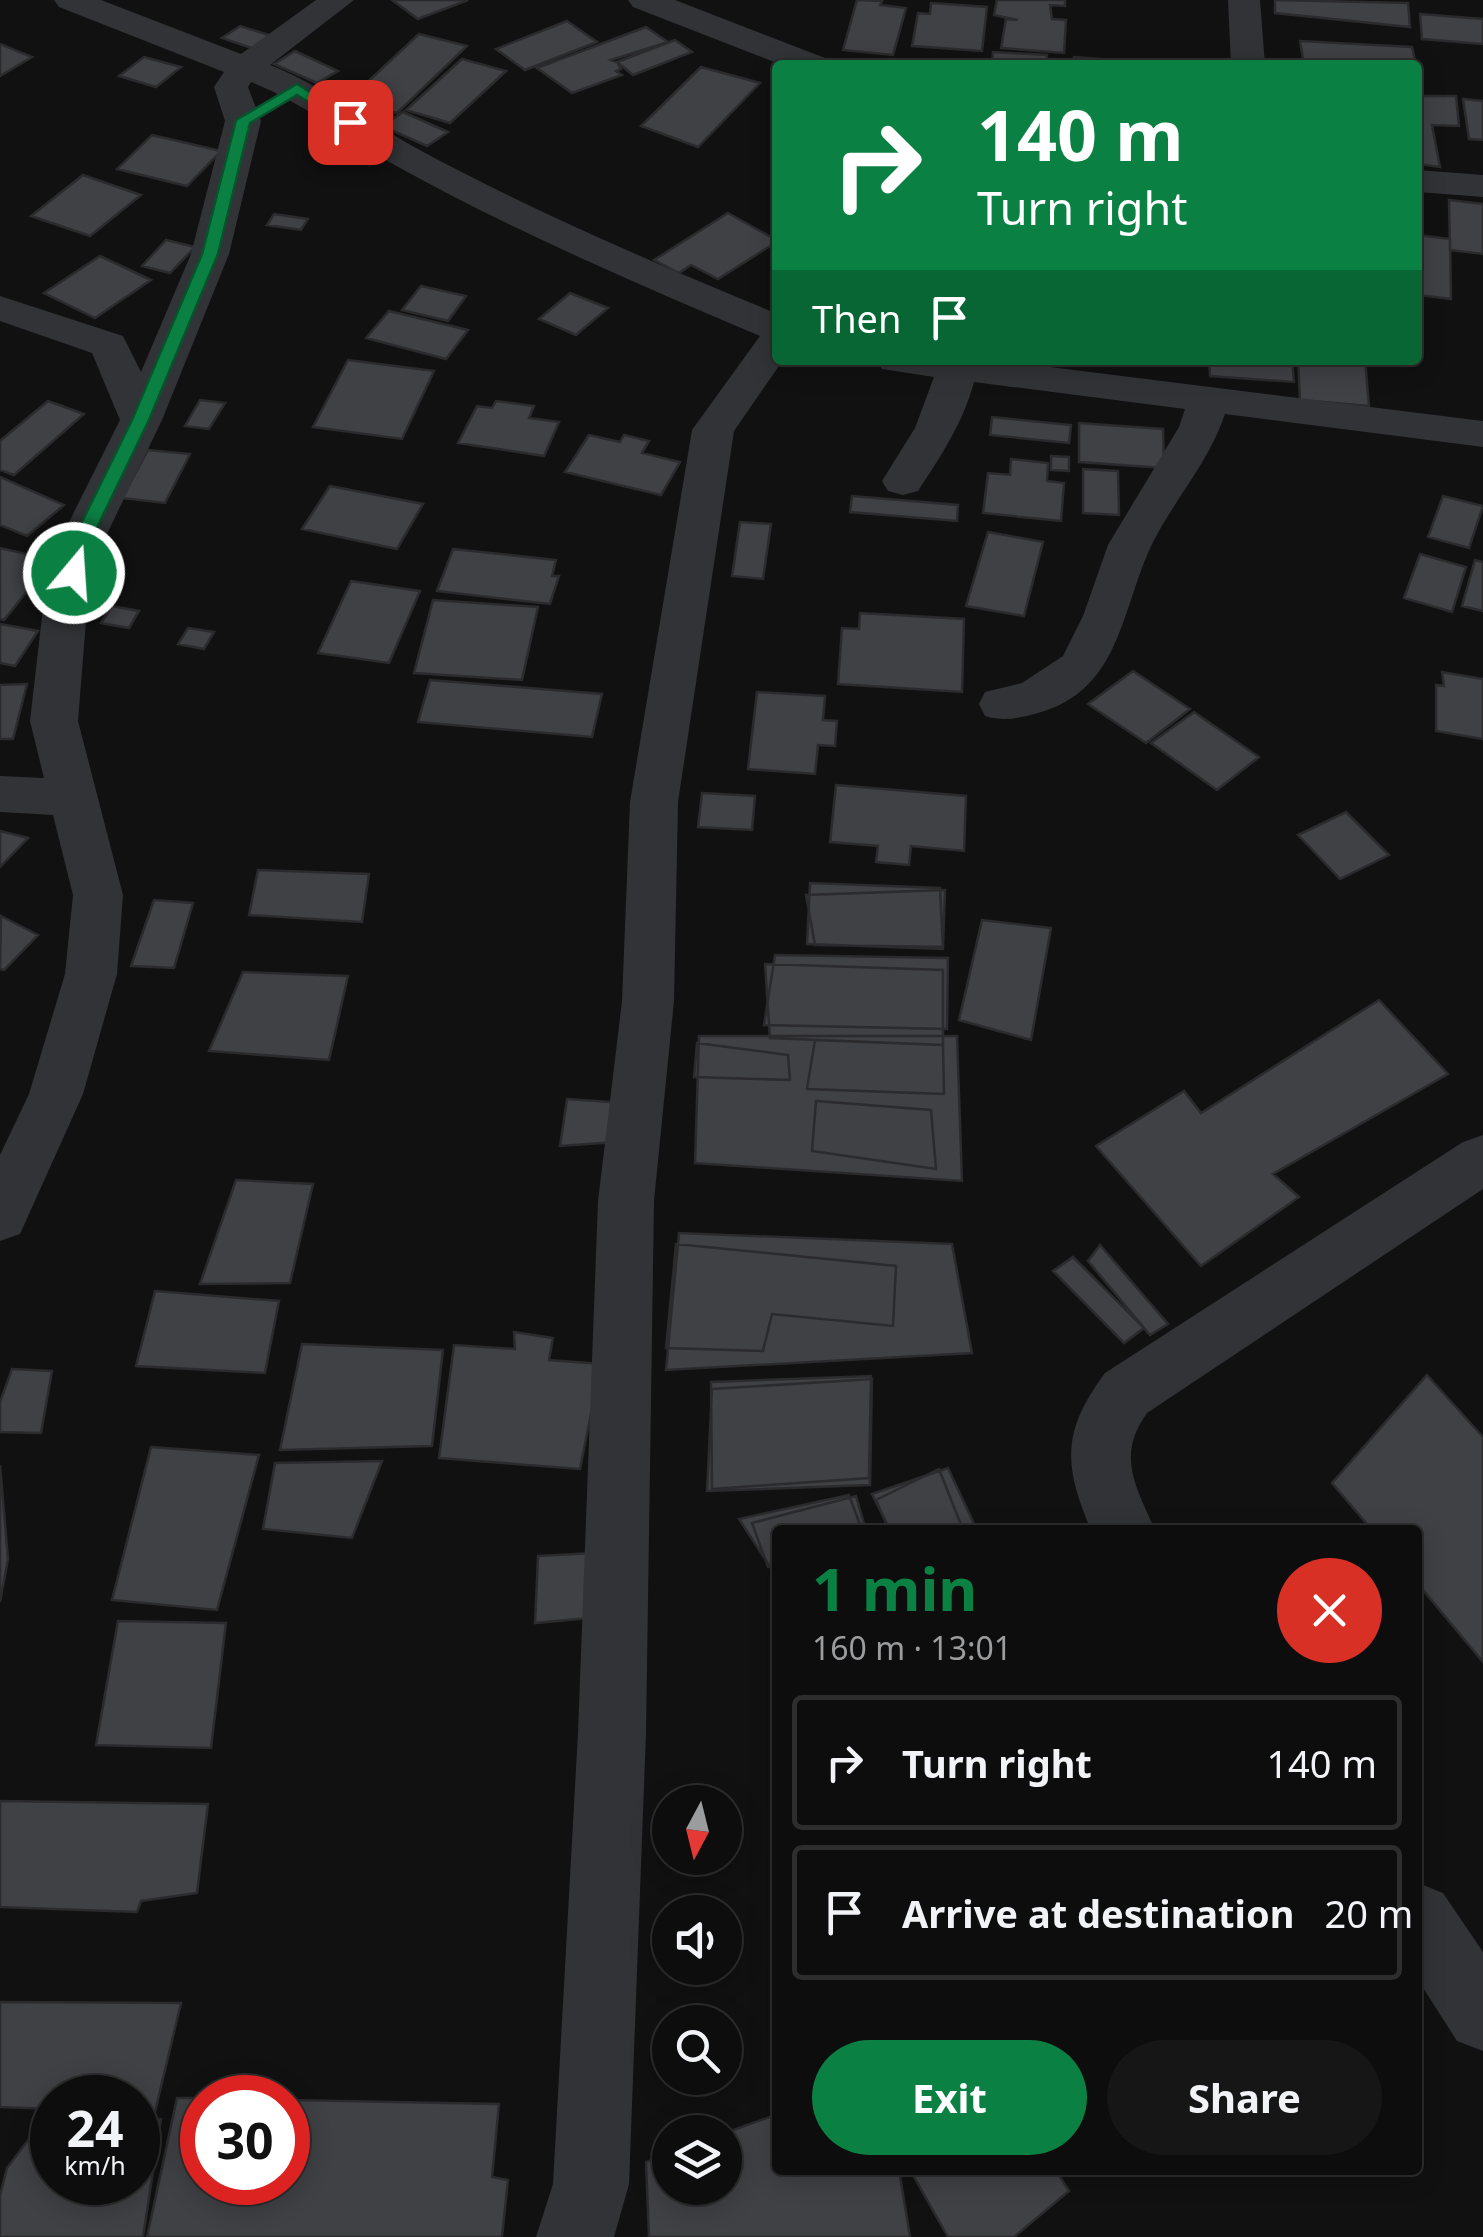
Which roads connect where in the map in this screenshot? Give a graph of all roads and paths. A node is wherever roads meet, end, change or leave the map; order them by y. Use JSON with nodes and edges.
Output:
{"nodes":[{"id":1,"x":71,"y":0,"type":"edge"},
{"id":2,"x":337,"y":0,"type":"edge"},
{"id":3,"x":646,"y":0,"type":"edge"},
{"id":4,"x":1244,"y":0,"type":"edge"},
{"id":5,"x":800,"y":60,"type":"edge"},
{"id":6,"x":1248,"y":60,"type":"edge"},
{"id":7,"x":244,"y":68,"type":"junction"},
{"id":8,"x":297,"y":88,"type":"junction"},
{"id":9,"x":243,"y":120,"type":"junction"},
{"id":10,"x":1422,"y":182,"type":"edge"},
{"id":11,"x":1483,"y":186,"type":"edge"},
{"id":12,"x":0,"y":308,"type":"edge"},
{"id":13,"x":772,"y":326,"type":"edge"},
{"id":14,"x":772,"y":346,"type":"edge"},
{"id":15,"x":926,"y":365,"type":"edge"},
{"id":16,"x":956,"y":370,"type":"junction"},
{"id":17,"x":1082,"y":372,"type":"edge"},
{"id":18,"x":1209,"y":400,"type":"junction"},
{"id":19,"x":141,"y":420,"type":"junction"},
{"id":20,"x":1483,"y":434,"type":"edge"},
{"id":21,"x":904,"y":481,"type":"dead end"},
{"id":22,"x":1002,"y":704,"type":"dead end"},
{"id":23,"x":0,"y":794,"type":"edge"},
{"id":24,"x":70,"y":798,"type":"junction"},
{"id":25,"x":1483,"y":1159,"type":"edge"},
{"id":26,"x":1,"y":1209,"type":"edge"},
{"id":27,"x":1120,"y":1525,"type":"edge"},
{"id":28,"x":1422,"y":1924,"type":"edge"},
{"id":29,"x":1483,"y":2016,"type":"edge"},
{"id":30,"x":575,"y":2237,"type":"edge"}],
"edges":[{"from":1,"to":7,"type":"street"},
{"from":2,"to":7,"type":"street"},
{"from":3,"to":5,"type":"street"},
{"from":4,"to":6,"type":"street"},
{"from":7,"to":8,"type":"street"},
{"from":7,"to":9,"type":"street"},
{"from":8,"to":9,"type":"street"},
{"from":8,"to":13,"type":"street"},
{"from":9,"to":19,"type":"street"},
{"from":10,"to":11,"type":"street"},
{"from":12,"to":19,"type":"street"},
{"from":14,"to":30,"type":"street"},
{"from":15,"to":16,"type":"street"},
{"from":16,"to":17,"type":"street"},
{"from":16,"to":21,"type":"street"},
{"from":17,"to":18,"type":"street"},
{"from":18,"to":20,"type":"street"},
{"from":18,"to":22,"type":"street"},
{"from":19,"to":24,"type":"street"},
{"from":23,"to":24,"type":"street"},
{"from":24,"to":26,"type":"street"},
{"from":25,"to":27,"type":"street"},
{"from":28,"to":29,"type":"street"}]}
